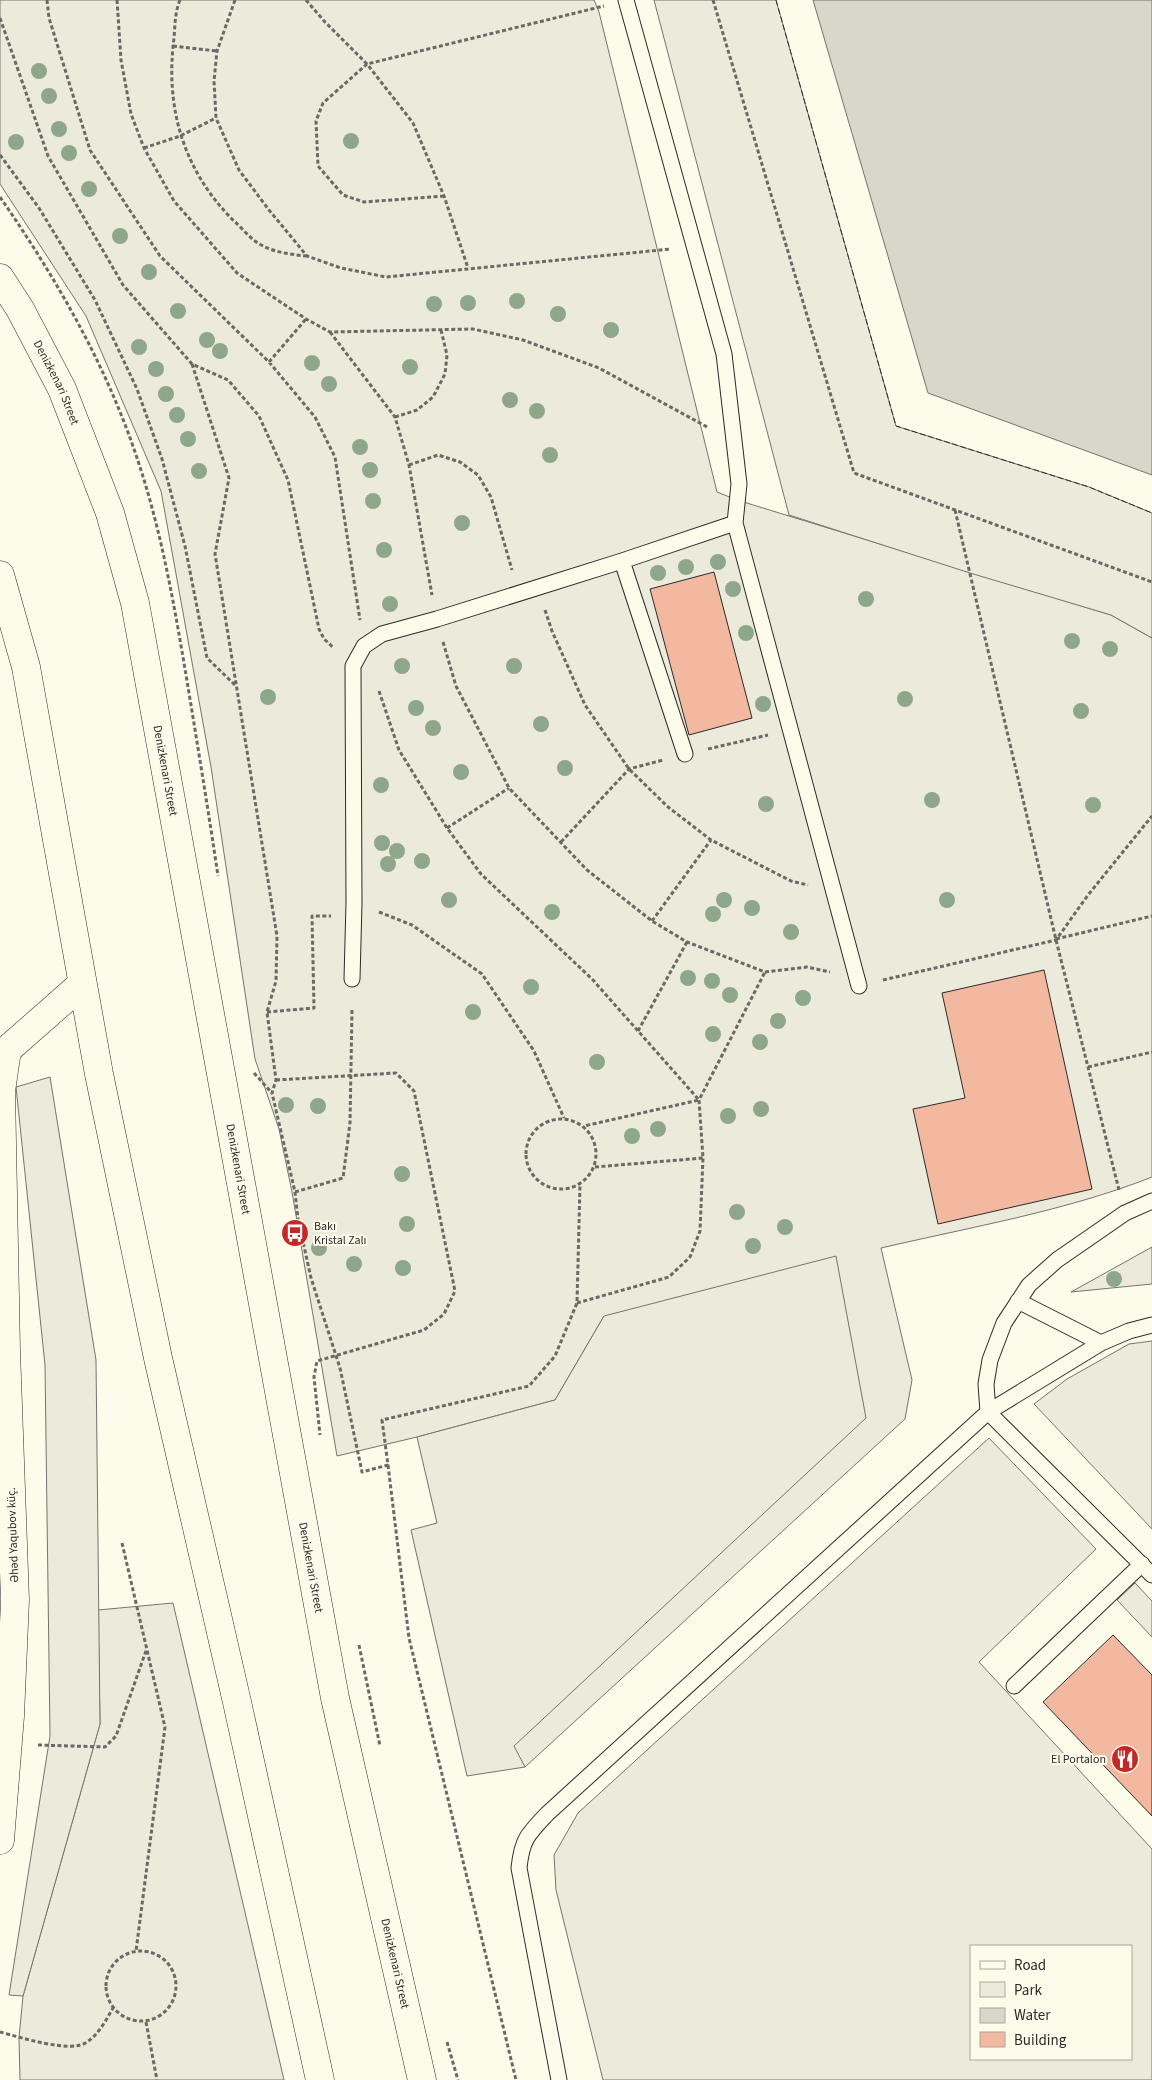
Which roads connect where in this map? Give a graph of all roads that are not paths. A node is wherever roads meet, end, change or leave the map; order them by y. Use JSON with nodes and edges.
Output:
{"nodes":[{"id":1,"x":626,"y":0,"type":"edge"},
{"id":2,"x":0,"y":278,"type":"edge"},
{"id":3,"x":734,"y":523,"type":"junction"},
{"id":4,"x":622,"y":561,"type":"junction"},
{"id":5,"x":0,"y":575,"type":"edge"},
{"id":6,"x":686,"y":754,"type":"dead end"},
{"id":7,"x":352,"y":979,"type":"dead end"},
{"id":8,"x":82,"y":984,"type":"junction"},
{"id":9,"x":859,"y":986,"type":"dead end"},
{"id":10,"x":3,"y":1050,"type":"edge"},
{"id":11,"x":1152,"y":1202,"type":"edge"},
{"id":12,"x":1018,"y":1301,"type":"junction"},
{"id":13,"x":1152,"y":1325,"type":"edge"},
{"id":14,"x":1101,"y":1344,"type":"junction"},
{"id":15,"x":988,"y":1412,"type":"junction"},
{"id":16,"x":4,"y":1424,"type":"edge"},
{"id":17,"x":1147,"y":1569,"type":"edge"},
{"id":18,"x":1014,"y":1686,"type":"dead end"},
{"id":19,"x":0,"y":1840,"type":"edge"},
{"id":20,"x":320,"y":2080,"type":"edge"},
{"id":21,"x":422,"y":2080,"type":"edge"},
{"id":22,"x":560,"y":2080,"type":"edge"}],
"edges":[{"from":1,"to":3,"type":"lane"},
{"from":2,"to":21,"type":"main road","name":"Denizkenari Street"},
{"from":3,"to":4,"type":"lane"},
{"from":3,"to":9,"type":"lane"},
{"from":4,"to":6,"type":"lane"},
{"from":4,"to":7,"type":"lane"},
{"from":5,"to":8,"type":"main road"},
{"from":8,"to":10,"type":"main road"},
{"from":8,"to":20,"type":"main road"},
{"from":10,"to":16,"type":"main road","name":"Əhəd Yaqubov küç."},
{"from":11,"to":12,"type":"lane"},
{"from":12,"to":14,"type":"lane"},
{"from":12,"to":15,"type":"lane"},
{"from":13,"to":14,"type":"lane"},
{"from":14,"to":15,"type":"lane"},
{"from":15,"to":17,"type":"lane"},
{"from":15,"to":22,"type":"lane"},
{"from":16,"to":19,"type":"main road","name":"Əhəd Yaqubov küç."},
{"from":17,"to":18,"type":"lane"}]}
